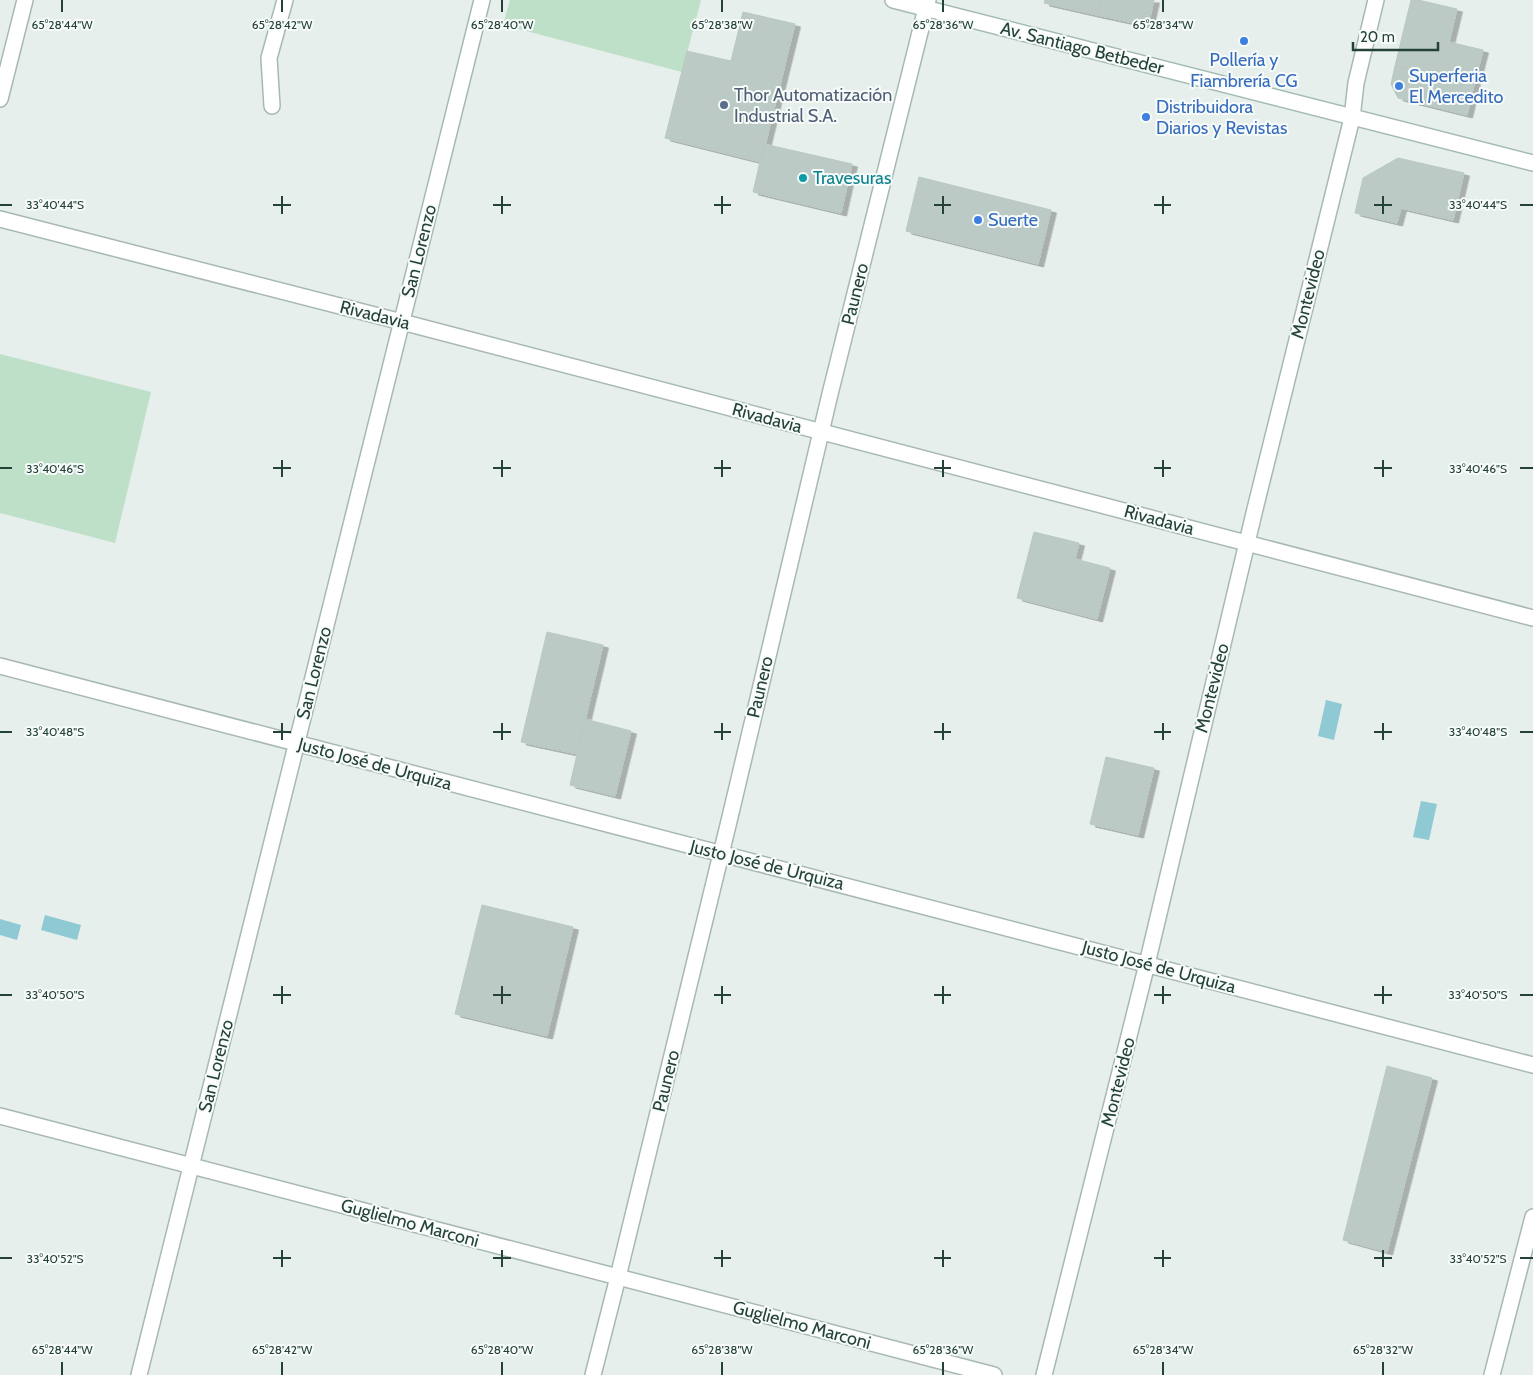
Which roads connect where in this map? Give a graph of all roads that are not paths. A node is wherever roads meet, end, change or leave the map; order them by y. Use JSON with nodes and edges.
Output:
{"nodes":[{"id":1,"x":25,"y":0,"type":"edge"},
{"id":2,"x":284,"y":0,"type":"edge"},
{"id":3,"x":482,"y":0,"type":"edge"},
{"id":4,"x":893,"y":0,"type":"edge"},
{"id":5,"x":1376,"y":0,"type":"edge"},
{"id":6,"x":927,"y":4,"type":"edge"},
{"id":7,"x":0,"y":99,"type":"edge"},
{"id":8,"x":272,"y":106,"type":"dead end"},
{"id":9,"x":1352,"y":118,"type":"junction"},
{"id":10,"x":1533,"y":163,"type":"edge"},
{"id":11,"x":0,"y":219,"type":"edge"},
{"id":12,"x":402,"y":322,"type":"junction"},
{"id":13,"x":821,"y":432,"type":"junction"},
{"id":14,"x":1247,"y":544,"type":"junction"},
{"id":15,"x":1533,"y":618,"type":"edge"},
{"id":16,"x":0,"y":666,"type":"edge"},
{"id":17,"x":296,"y":743,"type":"junction"},
{"id":18,"x":721,"y":853,"type":"junction"},
{"id":19,"x":1147,"y":964,"type":"junction"},
{"id":20,"x":1533,"y":1065,"type":"edge"},
{"id":21,"x":0,"y":1116,"type":"edge"},
{"id":22,"x":192,"y":1166,"type":"junction"},
{"id":23,"x":1533,"y":1218,"type":"edge"},
{"id":24,"x":618,"y":1277,"type":"junction"},
{"id":25,"x":139,"y":1375,"type":"edge"},
{"id":26,"x":593,"y":1375,"type":"edge"},
{"id":27,"x":994,"y":1375,"type":"edge"},
{"id":28,"x":1044,"y":1375,"type":"edge"},
{"id":29,"x":1492,"y":1375,"type":"edge"}],
"edges":[{"from":1,"to":7,"type":"street"},
{"from":2,"to":8,"type":"street"},
{"from":3,"to":12,"type":"street","name":"San Lorenzo"},
{"from":4,"to":6,"type":"street","name":"Av. Santiago Betbeder"},
{"from":5,"to":9,"type":"street","name":"Montevideo"},
{"from":6,"to":9,"type":"street","name":"Av. Santiago Betbeder"},
{"from":6,"to":13,"type":"street","name":"Paunero"},
{"from":9,"to":10,"type":"street","name":"Av. Santiago Betbeder"},
{"from":9,"to":14,"type":"street","name":"Montevideo"},
{"from":11,"to":12,"type":"street","name":"Rivadavia"},
{"from":12,"to":13,"type":"street","name":"Rivadavia"},
{"from":12,"to":17,"type":"street","name":"San Lorenzo"},
{"from":13,"to":14,"type":"street","name":"Rivadavia"},
{"from":13,"to":18,"type":"street","name":"Paunero"},
{"from":14,"to":15,"type":"street","name":"Rivadavia"},
{"from":14,"to":19,"type":"street","name":"Montevideo"},
{"from":16,"to":17,"type":"street","name":"Justo José de Urquiza"},
{"from":17,"to":18,"type":"street","name":"Justo José de Urquiza"},
{"from":17,"to":22,"type":"street","name":"San Lorenzo"},
{"from":18,"to":19,"type":"street","name":"Justo José de Urquiza"},
{"from":18,"to":24,"type":"street","name":"Paunero"},
{"from":19,"to":20,"type":"street","name":"Justo José de Urquiza"},
{"from":19,"to":28,"type":"street","name":"Montevideo"},
{"from":21,"to":22,"type":"street","name":"Guglielmo Marconi"},
{"from":22,"to":24,"type":"street","name":"Guglielmo Marconi"},
{"from":22,"to":25,"type":"street","name":"San Lorenzo"},
{"from":23,"to":29,"type":"street"},
{"from":24,"to":26,"type":"street","name":"Paunero"},
{"from":24,"to":27,"type":"street","name":"Guglielmo Marconi"}]}
